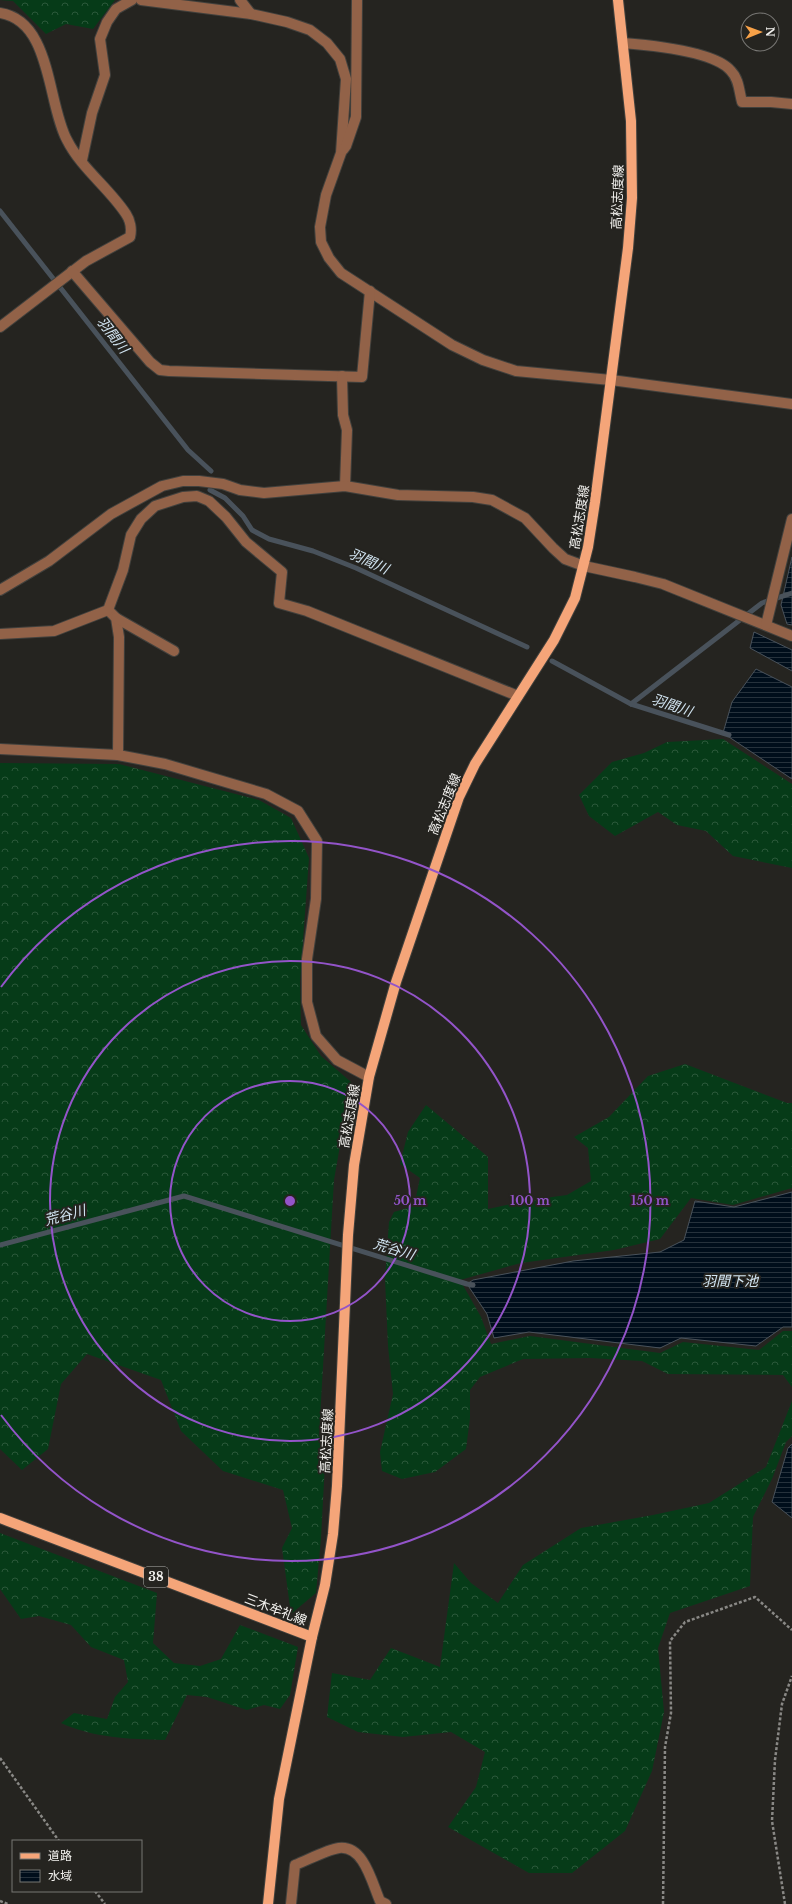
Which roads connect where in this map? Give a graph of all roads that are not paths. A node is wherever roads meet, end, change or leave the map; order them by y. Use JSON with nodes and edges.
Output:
{"nodes":[{"id":1,"x":132,"y":0,"type":"edge"},
{"id":2,"x":141,"y":0,"type":"edge"},
{"id":3,"x":240,"y":0,"type":"edge"},
{"id":4,"x":357,"y":0,"type":"edge"},
{"id":5,"x":618,"y":0,"type":"edge"},
{"id":6,"x":0,"y":13,"type":"edge"},
{"id":7,"x":251,"y":14,"type":"junction"},
{"id":8,"x":623,"y":43,"type":"junction"},
{"id":9,"x":792,"y":104,"type":"edge"},
{"id":10,"x":340,"y":153,"type":"junction"},
{"id":11,"x":82,"y":160,"type":"junction"},
{"id":12,"x":72,"y":271,"type":"junction"},
{"id":13,"x":370,"y":291,"type":"junction"},
{"id":14,"x":0,"y":327,"type":"edge"},
{"id":15,"x":342,"y":376,"type":"junction"},
{"id":16,"x":611,"y":380,"type":"junction"},
{"id":17,"x":792,"y":404,"type":"edge"},
{"id":18,"x":199,"y":481,"type":"junction"},
{"id":19,"x":345,"y":486,"type":"junction"},
{"id":20,"x":197,"y":496,"type":"junction"},
{"id":21,"x":792,"y":519,"type":"edge"},
{"id":22,"x":584,"y":566,"type":"junction"},
{"id":23,"x":0,"y":590,"type":"edge"},
{"id":24,"x":108,"y":610,"type":"junction"},
{"id":25,"x":116,"y":618,"type":"junction"},
{"id":26,"x":766,"y":625,"type":"junction"},
{"id":27,"x":0,"y":634,"type":"edge"},
{"id":28,"x":792,"y":636,"type":"edge"},
{"id":29,"x":174,"y":651,"type":"dead end"},
{"id":30,"x":518,"y":696,"type":"junction"},
{"id":31,"x":0,"y":749,"type":"edge"},
{"id":32,"x":118,"y":755,"type":"junction"},
{"id":33,"x":369,"y":1077,"type":"junction"},
{"id":34,"x":0,"y":1518,"type":"edge"},
{"id":35,"x":312,"y":1637,"type":"junction"},
{"id":36,"x":268,"y":1904,"type":"edge"},
{"id":37,"x":291,"y":1904,"type":"edge"},
{"id":38,"x":386,"y":1904,"type":"edge"}],
"edges":[{"from":1,"to":11,"type":"street"},
{"from":2,"to":7,"type":"street"},
{"from":3,"to":7,"type":"street"},
{"from":4,"to":10,"type":"street"},
{"from":5,"to":8,"type":"main road","name":"高松志度線"},
{"from":6,"to":11,"type":"street"},
{"from":7,"to":10,"type":"street"},
{"from":8,"to":9,"type":"street"},
{"from":8,"to":16,"type":"main road","name":"高松志度線"},
{"from":10,"to":13,"type":"street"},
{"from":11,"to":12,"type":"street"},
{"from":12,"to":14,"type":"street"},
{"from":12,"to":15,"type":"street"},
{"from":13,"to":15,"type":"street"},
{"from":13,"to":16,"type":"street"},
{"from":15,"to":19,"type":"street"},
{"from":16,"to":17,"type":"street"},
{"from":16,"to":22,"type":"main road","name":"高松志度線"},
{"from":18,"to":19,"type":"street"},
{"from":18,"to":20,"type":"street"},
{"from":18,"to":23,"type":"street"},
{"from":19,"to":22,"type":"street"},
{"from":20,"to":24,"type":"street"},
{"from":20,"to":30,"type":"street"},
{"from":21,"to":26,"type":"street"},
{"from":22,"to":26,"type":"street"},
{"from":22,"to":30,"type":"main road","name":"高松志度線"},
{"from":24,"to":25,"type":"street"},
{"from":24,"to":27,"type":"street"},
{"from":25,"to":29,"type":"street"},
{"from":25,"to":32,"type":"street"},
{"from":26,"to":28,"type":"street"},
{"from":30,"to":33,"type":"main road","name":"高松志度線"},
{"from":31,"to":32,"type":"street"},
{"from":32,"to":33,"type":"street"},
{"from":33,"to":35,"type":"main road","name":"高松志度線"},
{"from":34,"to":35,"type":"main road","name":"三木牟礼線","number":"38"},
{"from":35,"to":36,"type":"main road","name":"三木牟礼線"},
{"from":37,"to":38,"type":"street"}]}
